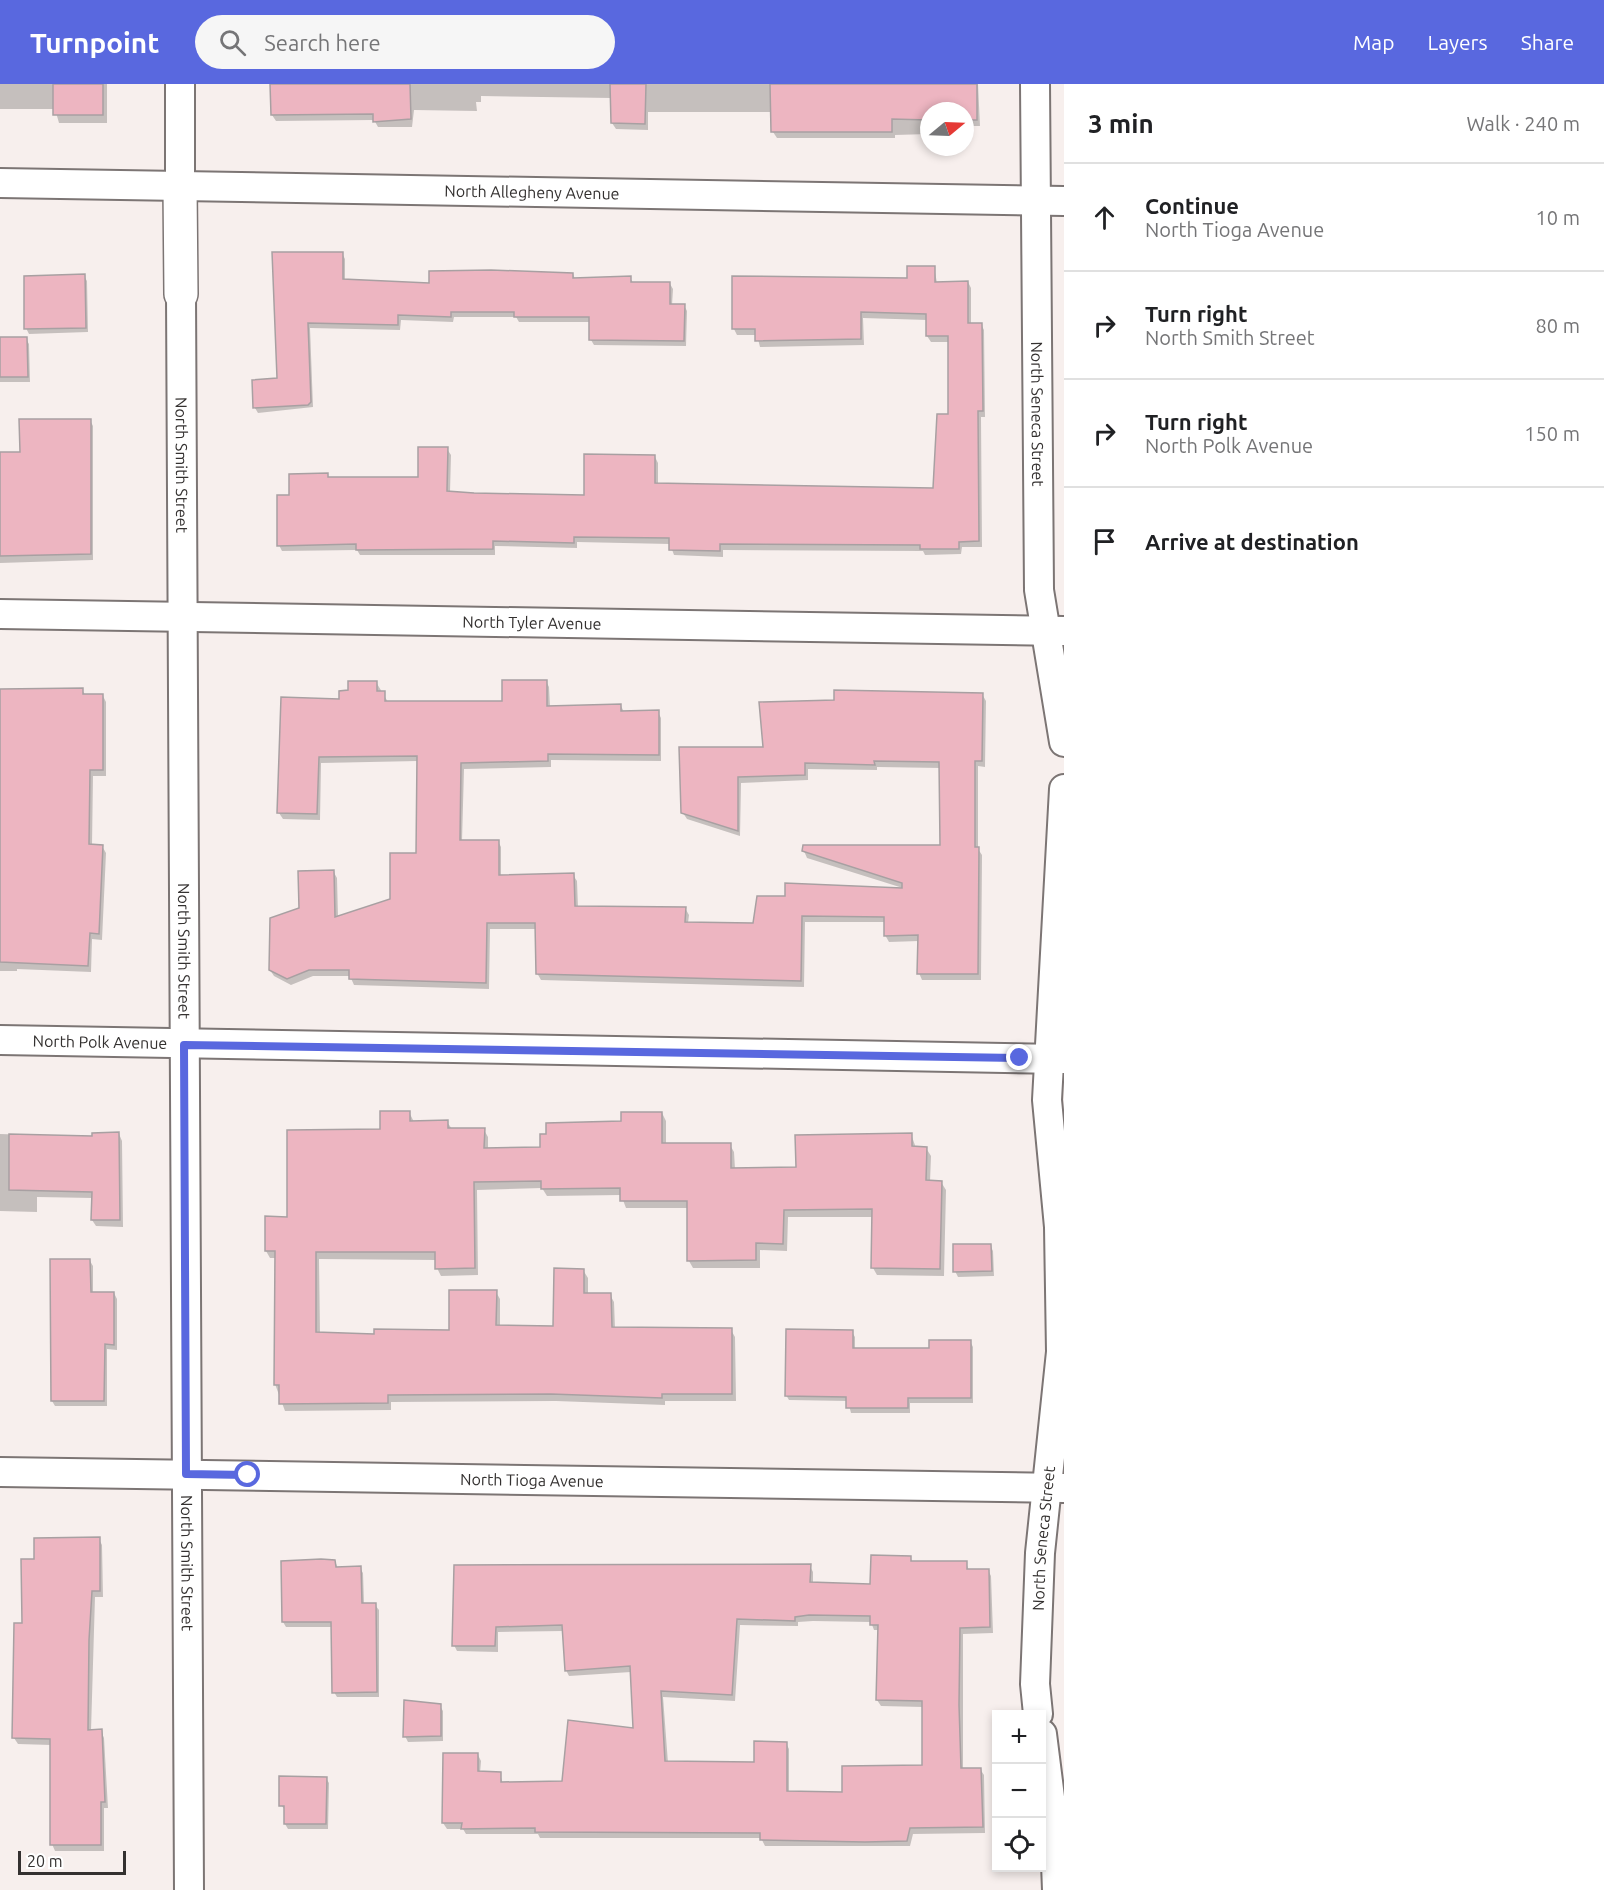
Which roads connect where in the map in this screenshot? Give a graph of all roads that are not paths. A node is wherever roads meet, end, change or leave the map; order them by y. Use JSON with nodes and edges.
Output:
{"nodes":[{"id":1,"x":180,"y":84,"type":"edge"},
{"id":2,"x":1035,"y":84,"type":"edge"},
{"id":3,"x":0,"y":183,"type":"edge"},
{"id":4,"x":180,"y":186,"type":"junction"},
{"id":5,"x":1036,"y":201,"type":"junction"},
{"id":6,"x":1064,"y":201,"type":"edge"},
{"id":7,"x":181,"y":294,"type":"joint"},
{"id":8,"x":0,"y":614,"type":"edge"},
{"id":9,"x":182,"y":616,"type":"junction"},
{"id":10,"x":1055,"y":631,"type":"edge"},
{"id":11,"x":1064,"y":742,"type":"edge"},
{"id":12,"x":1064,"y":789,"type":"edge"},
{"id":13,"x":0,"y":1040,"type":"edge"},
{"id":14,"x":184,"y":1045,"type":"junction"},
{"id":15,"x":1057,"y":1059,"type":"edge"},
{"id":16,"x":0,"y":1472,"type":"edge"},
{"id":17,"x":186,"y":1474,"type":"junction"},
{"id":18,"x":1055,"y":1488,"type":"edge"},
{"id":19,"x":1038,"y":1710,"type":"edge"},
{"id":20,"x":1045,"y":1764,"type":"edge"},
{"id":21,"x":189,"y":1890,"type":"edge"},
{"id":22,"x":1057,"y":1890,"type":"edge"}],
"edges":[{"from":1,"to":4,"type":"street","name":"North Smith Street"},
{"from":2,"to":5,"type":"street","name":"North Seneca Street"},
{"from":3,"to":4,"type":"street","name":"North Allegheny Avenue"},
{"from":4,"to":5,"type":"street","name":"North Allegheny Avenue"},
{"from":4,"to":7,"type":"street","name":"North Smith Street"},
{"from":5,"to":6,"type":"street","name":"North Allegheny Avenue"},
{"from":5,"to":10,"type":"street","name":"North Seneca Street"},
{"from":7,"to":9,"type":"street","name":"North Smith Street"},
{"from":8,"to":9,"type":"street","name":"North Tyler Avenue"},
{"from":9,"to":10,"type":"street","name":"North Tyler Avenue"},
{"from":9,"to":14,"type":"street","name":"North Smith Street"},
{"from":10,"to":11,"type":"street","name":"North Seneca Street"},
{"from":12,"to":15,"type":"street","name":"North Seneca Street"},
{"from":13,"to":14,"type":"street","name":"North Polk Avenue"},
{"from":14,"to":15,"type":"street","name":"North Polk Avenue"},
{"from":14,"to":17,"type":"street","name":"North Smith Street"},
{"from":15,"to":18,"type":"street","name":"North Seneca Street"},
{"from":16,"to":17,"type":"street","name":"North Tioga Avenue"},
{"from":17,"to":18,"type":"street","name":"North Tioga Avenue"},
{"from":17,"to":21,"type":"street","name":"North Smith Street"},
{"from":18,"to":19,"type":"street","name":"North Seneca Street"},
{"from":20,"to":22,"type":"street"}]}
